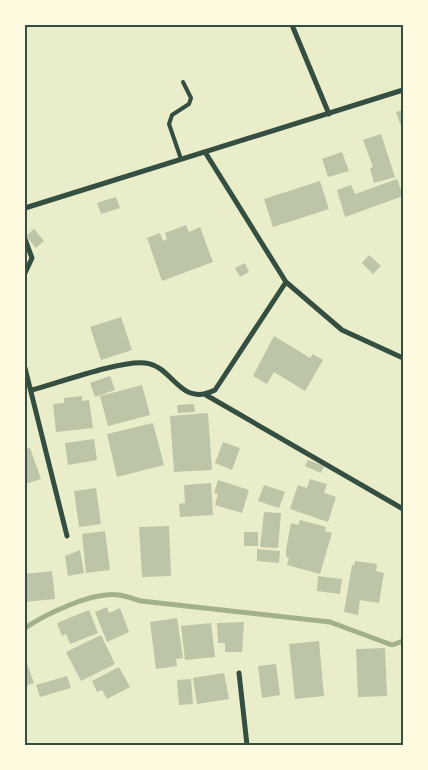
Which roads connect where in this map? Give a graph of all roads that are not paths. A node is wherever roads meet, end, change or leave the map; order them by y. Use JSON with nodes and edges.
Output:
{"nodes":[{"id":1,"x":292,"y":25,"type":"edge"},
{"id":2,"x":182,"y":82,"type":"dead end"},
{"id":3,"x":403,"y":90,"type":"edge"},
{"id":4,"x":329,"y":114,"type":"junction"},
{"id":5,"x":205,"y":152,"type":"junction"},
{"id":6,"x":182,"y":159,"type":"junction"},
{"id":7,"x":25,"y":208,"type":"edge"},
{"id":8,"x":25,"y":238,"type":"edge"},
{"id":9,"x":25,"y":274,"type":"edge"},
{"id":10,"x":286,"y":282,"type":"junction"},
{"id":11,"x":403,"y":358,"type":"edge"},
{"id":12,"x":25,"y":368,"type":"edge"},
{"id":13,"x":32,"y":390,"type":"junction"},
{"id":14,"x":206,"y":395,"type":"junction"},
{"id":15,"x":403,"y":509,"type":"edge"},
{"id":16,"x":67,"y":536,"type":"dead end"},
{"id":17,"x":238,"y":672,"type":"dead end"},
{"id":18,"x":246,"y":745,"type":"edge"}],
"edges":[{"from":1,"to":4,"type":"street"},
{"from":2,"to":6,"type":"lane"},
{"from":3,"to":4,"type":"street"},
{"from":4,"to":5,"type":"street"},
{"from":5,"to":6,"type":"street"},
{"from":5,"to":10,"type":"street"},
{"from":6,"to":7,"type":"street"},
{"from":8,"to":9,"type":"street"},
{"from":10,"to":11,"type":"street"},
{"from":10,"to":14,"type":"street"},
{"from":12,"to":13,"type":"street"},
{"from":13,"to":14,"type":"street"},
{"from":13,"to":16,"type":"street"},
{"from":14,"to":15,"type":"street"},
{"from":17,"to":18,"type":"street"}]}
